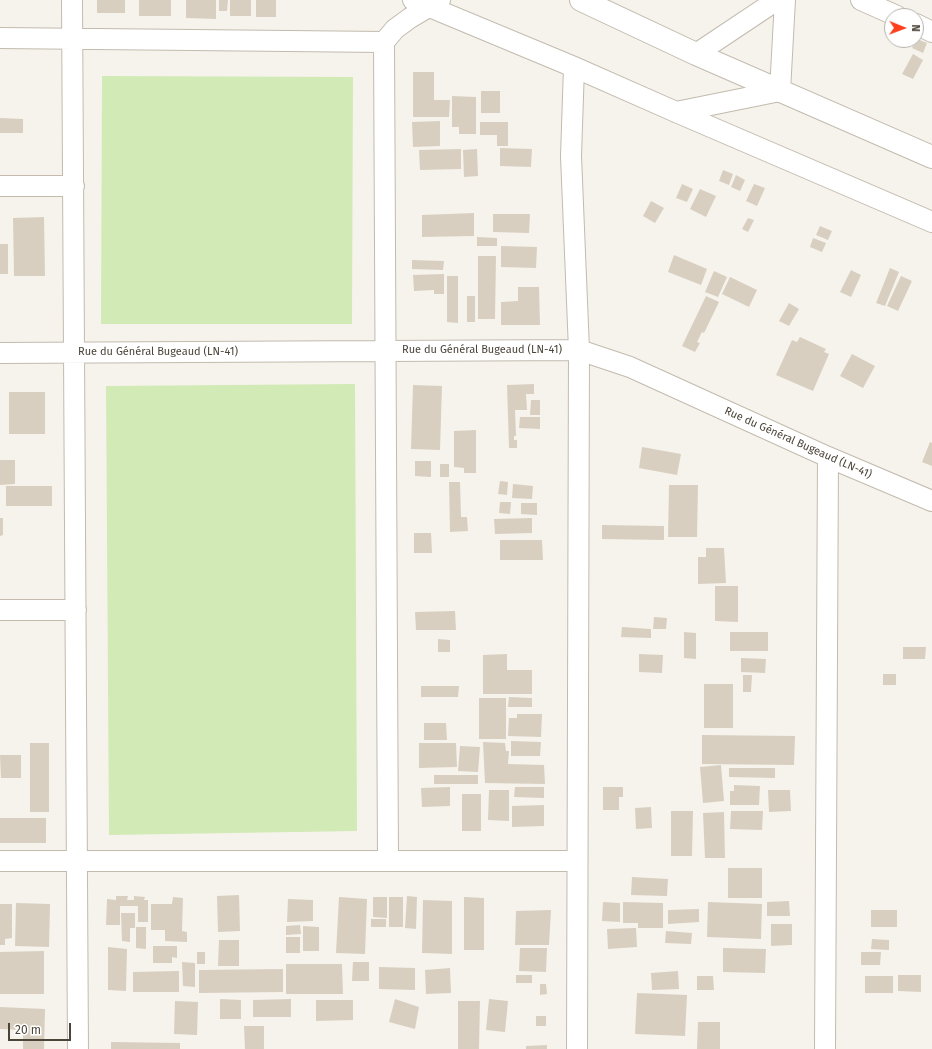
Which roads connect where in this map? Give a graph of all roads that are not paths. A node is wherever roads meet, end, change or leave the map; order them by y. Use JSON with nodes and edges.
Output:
{"nodes":[{"id":1,"x":72,"y":0,"type":"edge"},
{"id":2,"x":581,"y":0,"type":"edge"},
{"id":3,"x":777,"y":0,"type":"edge"},
{"id":4,"x":785,"y":0,"type":"edge"},
{"id":5,"x":861,"y":0,"type":"edge"},
{"id":6,"x":427,"y":2,"type":"edge"},
{"id":7,"x":884,"y":10,"type":"edge"},
{"id":8,"x":0,"y":38,"type":"edge"},
{"id":9,"x":73,"y":39,"type":"junction"},
{"id":10,"x":384,"y":42,"type":"junction"},
{"id":11,"x":696,"y":54,"type":"junction"},
{"id":12,"x":574,"y":67,"type":"junction"},
{"id":13,"x":780,"y":91,"type":"junction"},
{"id":14,"x":676,"y":112,"type":"junction"},
{"id":15,"x":932,"y":157,"type":"edge"},
{"id":16,"x":0,"y":186,"type":"edge"},
{"id":17,"x":74,"y":186,"type":"junction"},
{"id":18,"x":932,"y":222,"type":"edge"},
{"id":19,"x":579,"y":350,"type":"junction"},
{"id":20,"x":385,"y":351,"type":"junction"},
{"id":21,"x":74,"y":352,"type":"junction"},
{"id":22,"x":0,"y":353,"type":"edge"},
{"id":23,"x":828,"y":457,"type":"junction"},
{"id":24,"x":932,"y":501,"type":"edge"},
{"id":25,"x":0,"y":610,"type":"edge"},
{"id":26,"x":76,"y":610,"type":"junction"},
{"id":27,"x":77,"y":860,"type":"junction"},
{"id":28,"x":577,"y":860,"type":"junction"},
{"id":29,"x":0,"y":861,"type":"edge"},
{"id":30,"x":388,"y":861,"type":"junction"},
{"id":31,"x":78,"y":1049,"type":"edge"},
{"id":32,"x":577,"y":1049,"type":"edge"},
{"id":33,"x":825,"y":1049,"type":"edge"}],
"edges":[{"from":1,"to":9,"type":"street"},
{"from":2,"to":11,"type":"street"},
{"from":3,"to":11,"type":"street"},
{"from":4,"to":13,"type":"street"},
{"from":5,"to":7,"type":"street"},
{"from":6,"to":10,"type":"street"},
{"from":6,"to":12,"type":"street"},
{"from":8,"to":9,"type":"street"},
{"from":9,"to":10,"type":"street"},
{"from":9,"to":17,"type":"street"},
{"from":10,"to":20,"type":"street"},
{"from":11,"to":13,"type":"street"},
{"from":12,"to":14,"type":"street"},
{"from":12,"to":19,"type":"street"},
{"from":13,"to":14,"type":"street"},
{"from":13,"to":15,"type":"street"},
{"from":14,"to":18,"type":"street"},
{"from":16,"to":17,"type":"street"},
{"from":17,"to":21,"type":"street"},
{"from":19,"to":20,"type":"street","name":"Rue du Général Bugeaud (LN-41)"},
{"from":19,"to":23,"type":"street","name":"Rue du Général Bugeaud (LN-41)"},
{"from":19,"to":28,"type":"street"},
{"from":20,"to":21,"type":"street","name":"Rue du Général Bugeaud (LN-41)"},
{"from":20,"to":30,"type":"street"},
{"from":21,"to":22,"type":"street","name":"Rue du Général Bugeaud (LN-41)"},
{"from":21,"to":26,"type":"street"},
{"from":23,"to":24,"type":"street","name":"Rue du Général Bugeaud (LN-41)"},
{"from":23,"to":33,"type":"street"},
{"from":25,"to":26,"type":"street"},
{"from":26,"to":27,"type":"street"},
{"from":27,"to":29,"type":"street"},
{"from":27,"to":30,"type":"street"},
{"from":27,"to":31,"type":"street"},
{"from":28,"to":30,"type":"street"},
{"from":28,"to":32,"type":"street"}]}
